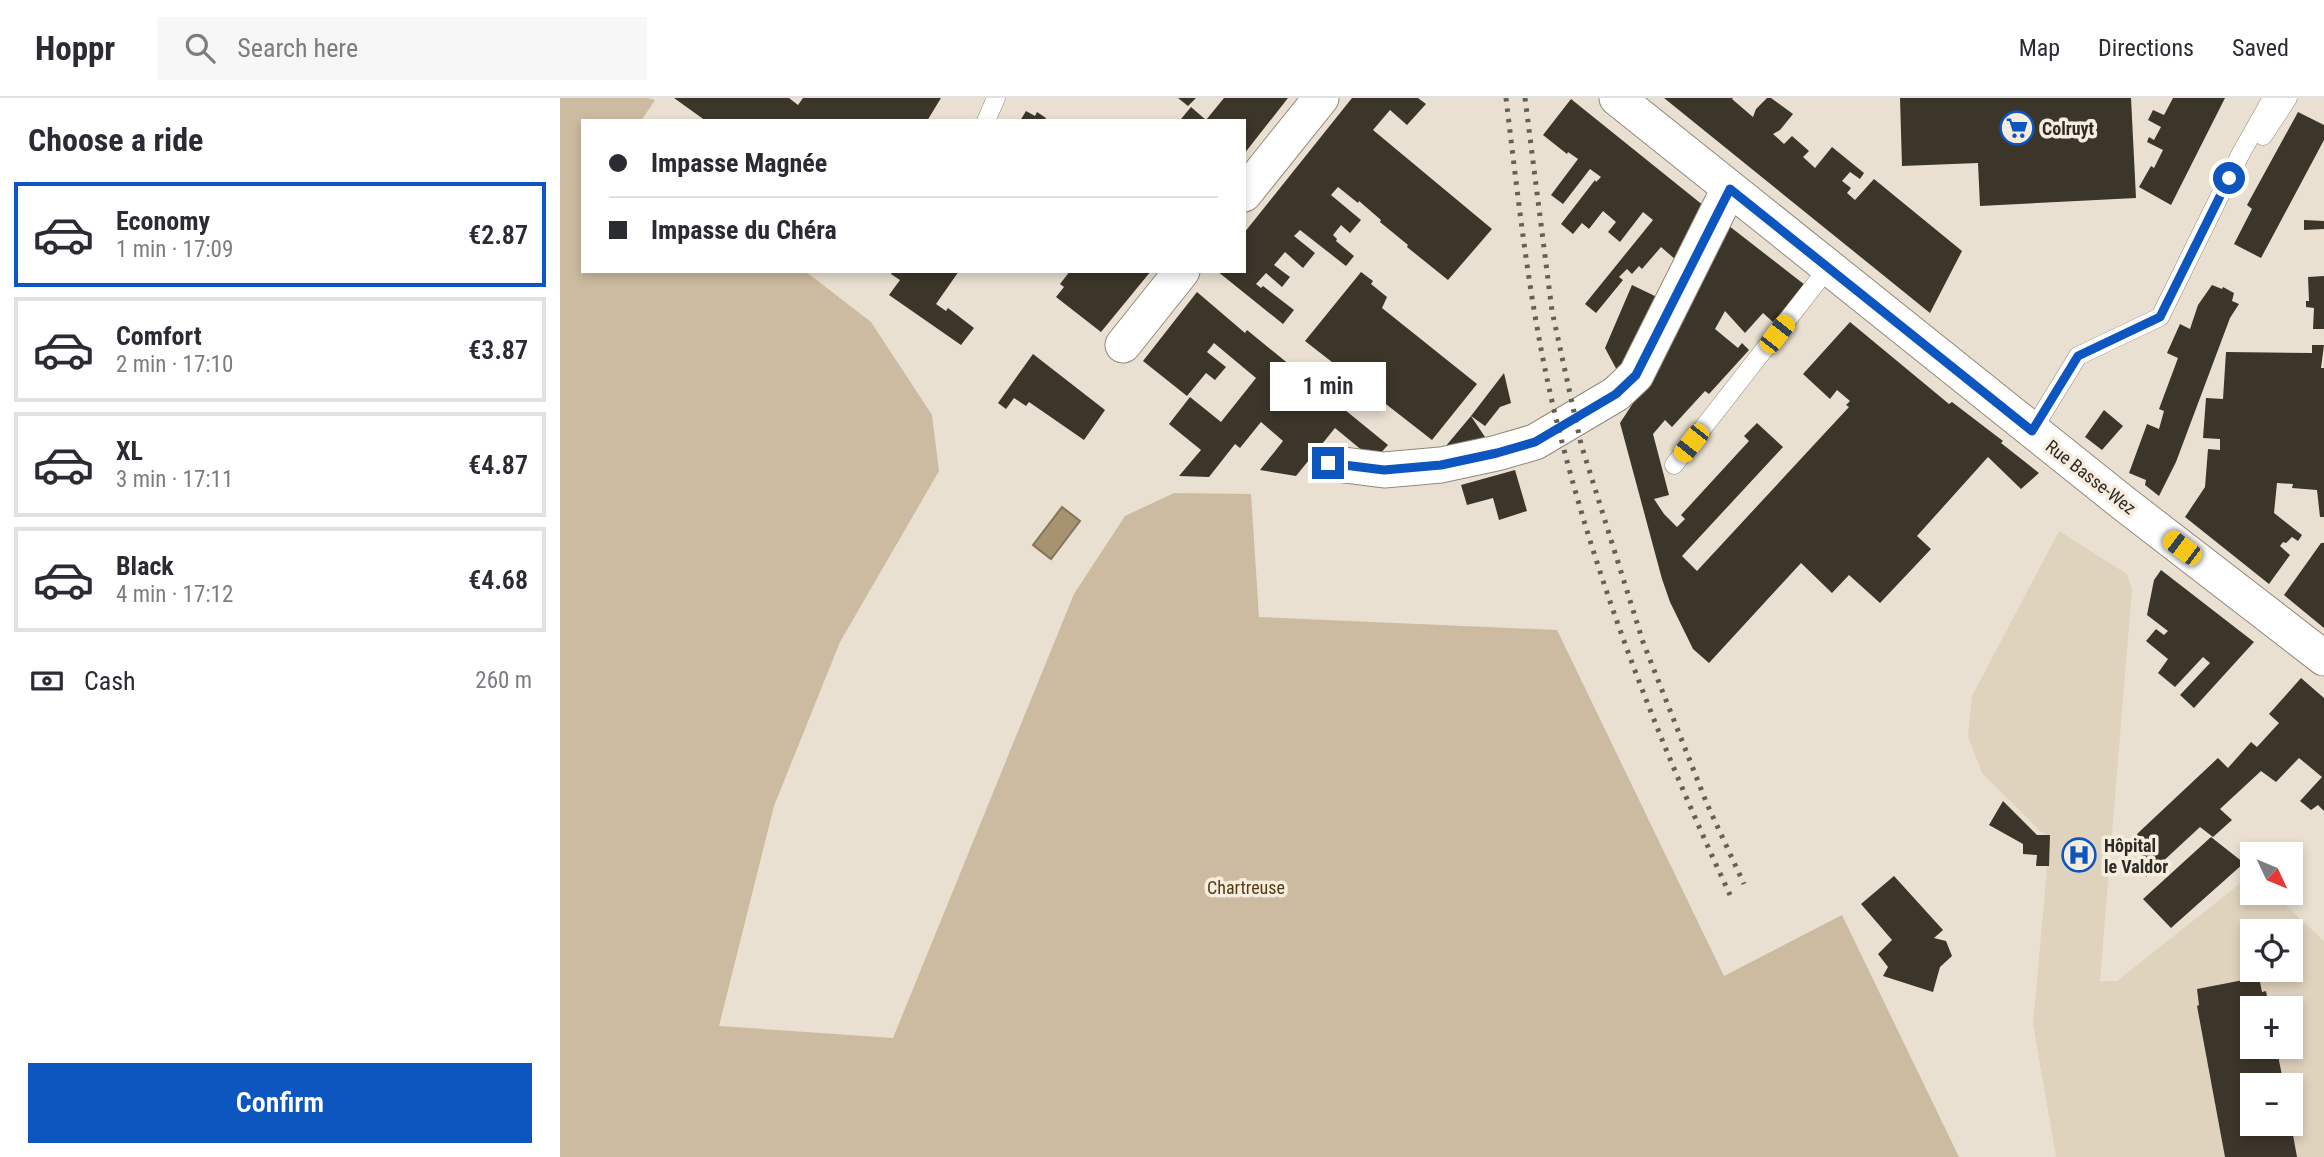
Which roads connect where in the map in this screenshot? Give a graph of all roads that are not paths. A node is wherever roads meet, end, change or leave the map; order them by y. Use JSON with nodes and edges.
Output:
{"nodes":[{"id":1,"x":996,"y":98,"type":"edge"},
{"id":2,"x":1321,"y":98,"type":"edge"},
{"id":3,"x":1617,"y":98,"type":"edge"},
{"id":4,"x":2272,"y":98,"type":"edge"},
{"id":5,"x":2288,"y":98,"type":"edge"},
{"id":6,"x":987,"y":119,"type":"edge"},
{"id":7,"x":1730,"y":189,"type":"junction"},
{"id":8,"x":1246,"y":192,"type":"edge"},
{"id":9,"x":1828,"y":268,"type":"junction"},
{"id":10,"x":1180,"y":273,"type":"edge"},
{"id":11,"x":2188,"y":288,"type":"dead end"},
{"id":12,"x":1123,"y":345,"type":"dead end"},
{"id":13,"x":2032,"y":431,"type":"junction"},
{"id":14,"x":1328,"y":463,"type":"dead end"},
{"id":15,"x":1674,"y":465,"type":"dead end"},
{"id":16,"x":2324,"y":658,"type":"edge"}],
"edges":[{"from":1,"to":6,"type":"lane"},
{"from":2,"to":8,"type":"street"},
{"from":3,"to":7,"type":"street","name":"Rue Basse-Wez"},
{"from":4,"to":13,"type":"lane"},
{"from":5,"to":11,"type":"lane"},
{"from":7,"to":9,"type":"street","name":"Rue Basse-Wez"},
{"from":7,"to":14,"type":"street"},
{"from":9,"to":13,"type":"street","name":"Rue Basse-Wez"},
{"from":9,"to":15,"type":"lane"},
{"from":10,"to":12,"type":"street"},
{"from":13,"to":16,"type":"street","name":"Rue Basse-Wez"}]}
